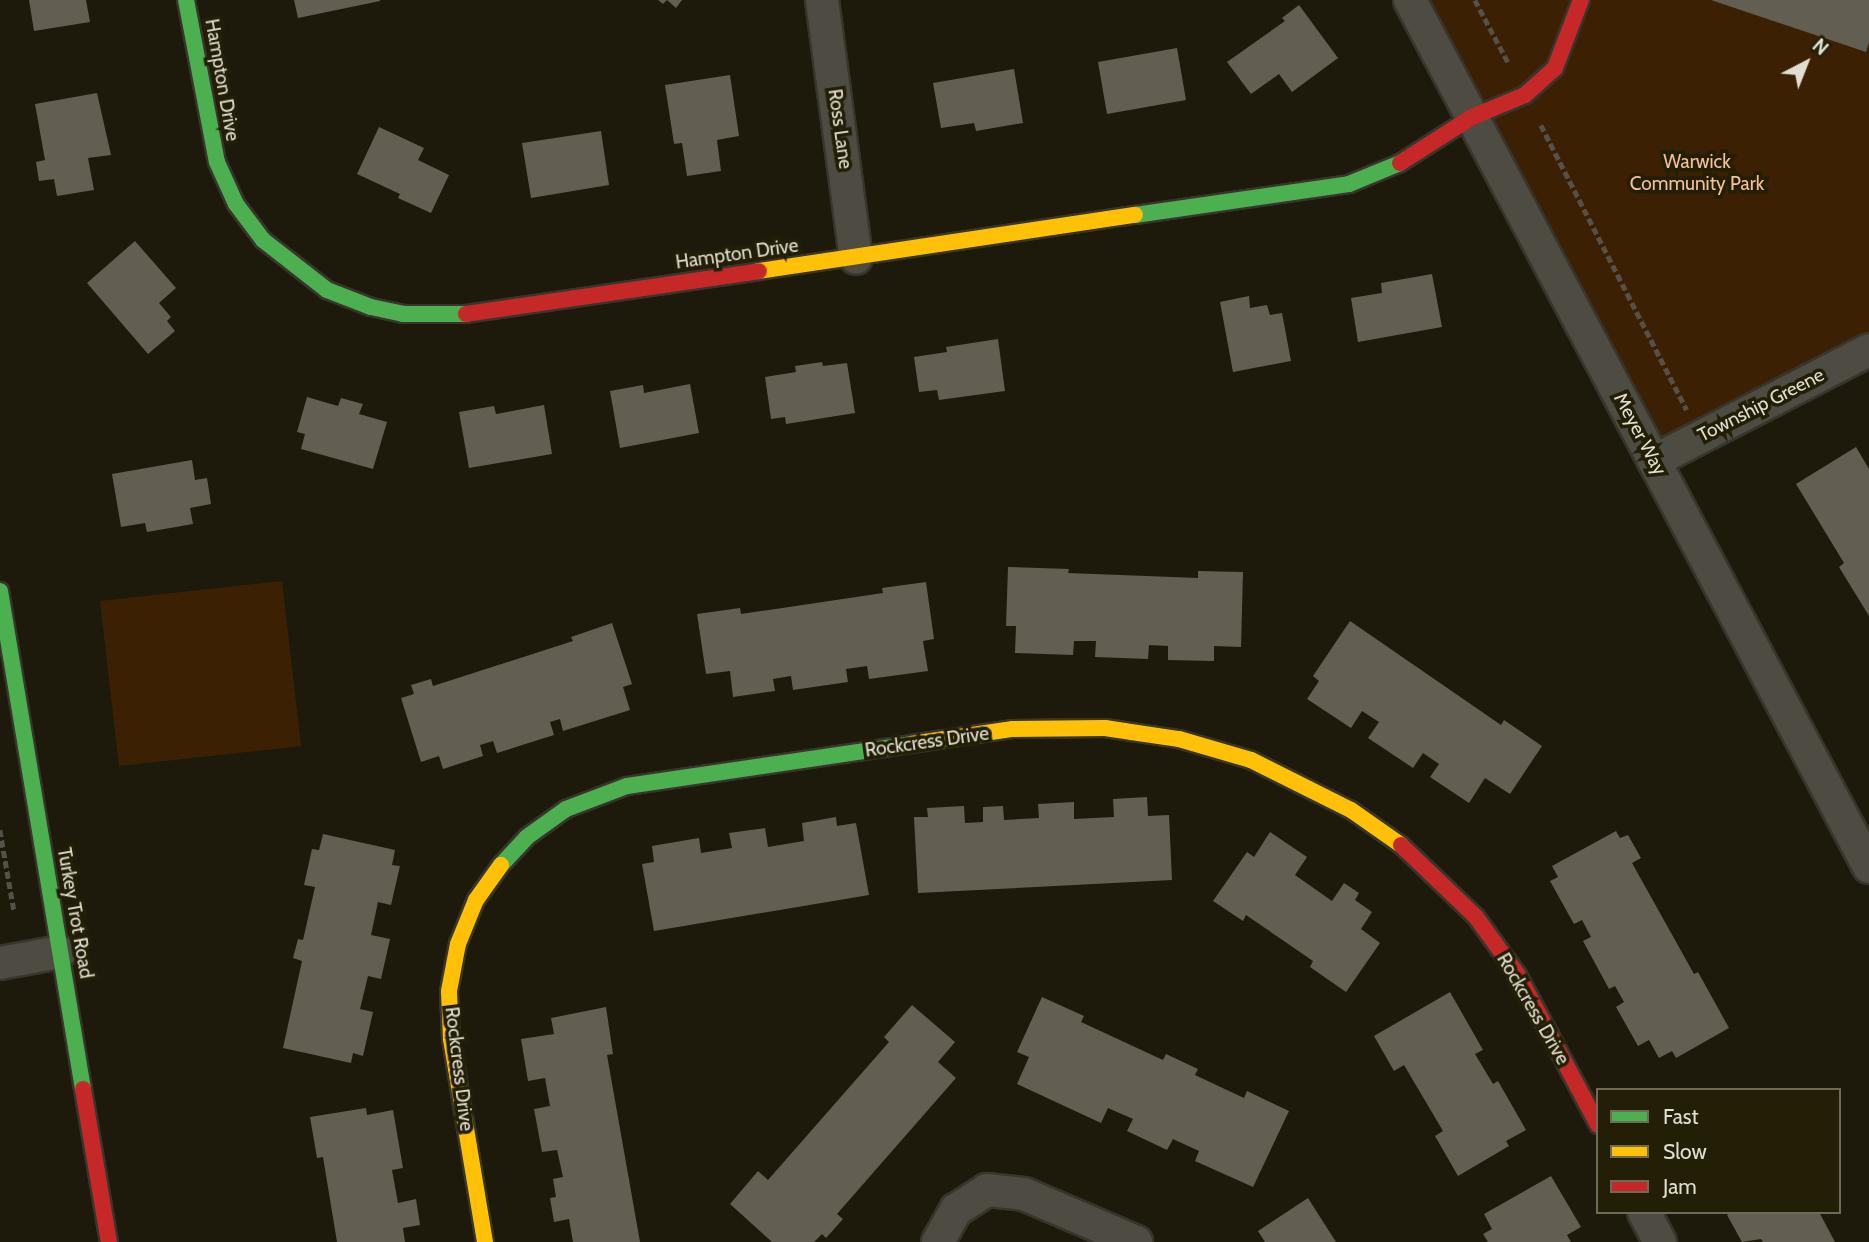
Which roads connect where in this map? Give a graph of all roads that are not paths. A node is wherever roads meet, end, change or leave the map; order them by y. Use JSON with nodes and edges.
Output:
{"nodes":[{"id":1,"x":187,"y":0,"type":"edge"},
{"id":2,"x":822,"y":0,"type":"edge"},
{"id":3,"x":1410,"y":0,"type":"edge"},
{"id":4,"x":1581,"y":0,"type":"edge"},
{"id":5,"x":1472,"y":117,"type":"junction"},
{"id":6,"x":856,"y":258,"type":"junction"},
{"id":7,"x":1869,"y":350,"type":"edge"},
{"id":8,"x":1654,"y":461,"type":"junction"},
{"id":9,"x":0,"y":591,"type":"edge"},
{"id":10,"x":1869,"y":867,"type":"edge"},
{"id":11,"x":61,"y":952,"type":"junction"},
{"id":12,"x":0,"y":962,"type":"edge"},
{"id":13,"x":1596,"y":1121,"type":"edge"},
{"id":14,"x":1645,"y":1214,"type":"edge"},
{"id":15,"x":109,"y":1242,"type":"edge"},
{"id":16,"x":485,"y":1242,"type":"edge"},
{"id":17,"x":938,"y":1242,"type":"edge"},
{"id":18,"x":1136,"y":1242,"type":"edge"},
{"id":19,"x":1660,"y":1242,"type":"edge"}],
"edges":[{"from":1,"to":6,"type":"street","name":"Hampton Drive"},
{"from":2,"to":6,"type":"street","name":"Ross Lane"},
{"from":3,"to":5,"type":"street","name":"Meyer Way"},
{"from":4,"to":5,"type":"street"},
{"from":5,"to":6,"type":"street","name":"Hampton Drive"},
{"from":5,"to":8,"type":"street","name":"Meyer Way"},
{"from":7,"to":8,"type":"street","name":"Township Greene"},
{"from":8,"to":10,"type":"street","name":"Meyer Way"},
{"from":9,"to":11,"type":"street","name":"Turkey Trot Road"},
{"from":11,"to":12,"type":"street"},
{"from":11,"to":15,"type":"street","name":"Turkey Trot Road"},
{"from":13,"to":16,"type":"street","name":"Rockcress Drive"},
{"from":14,"to":19,"type":"street"},
{"from":17,"to":18,"type":"street"}]}
